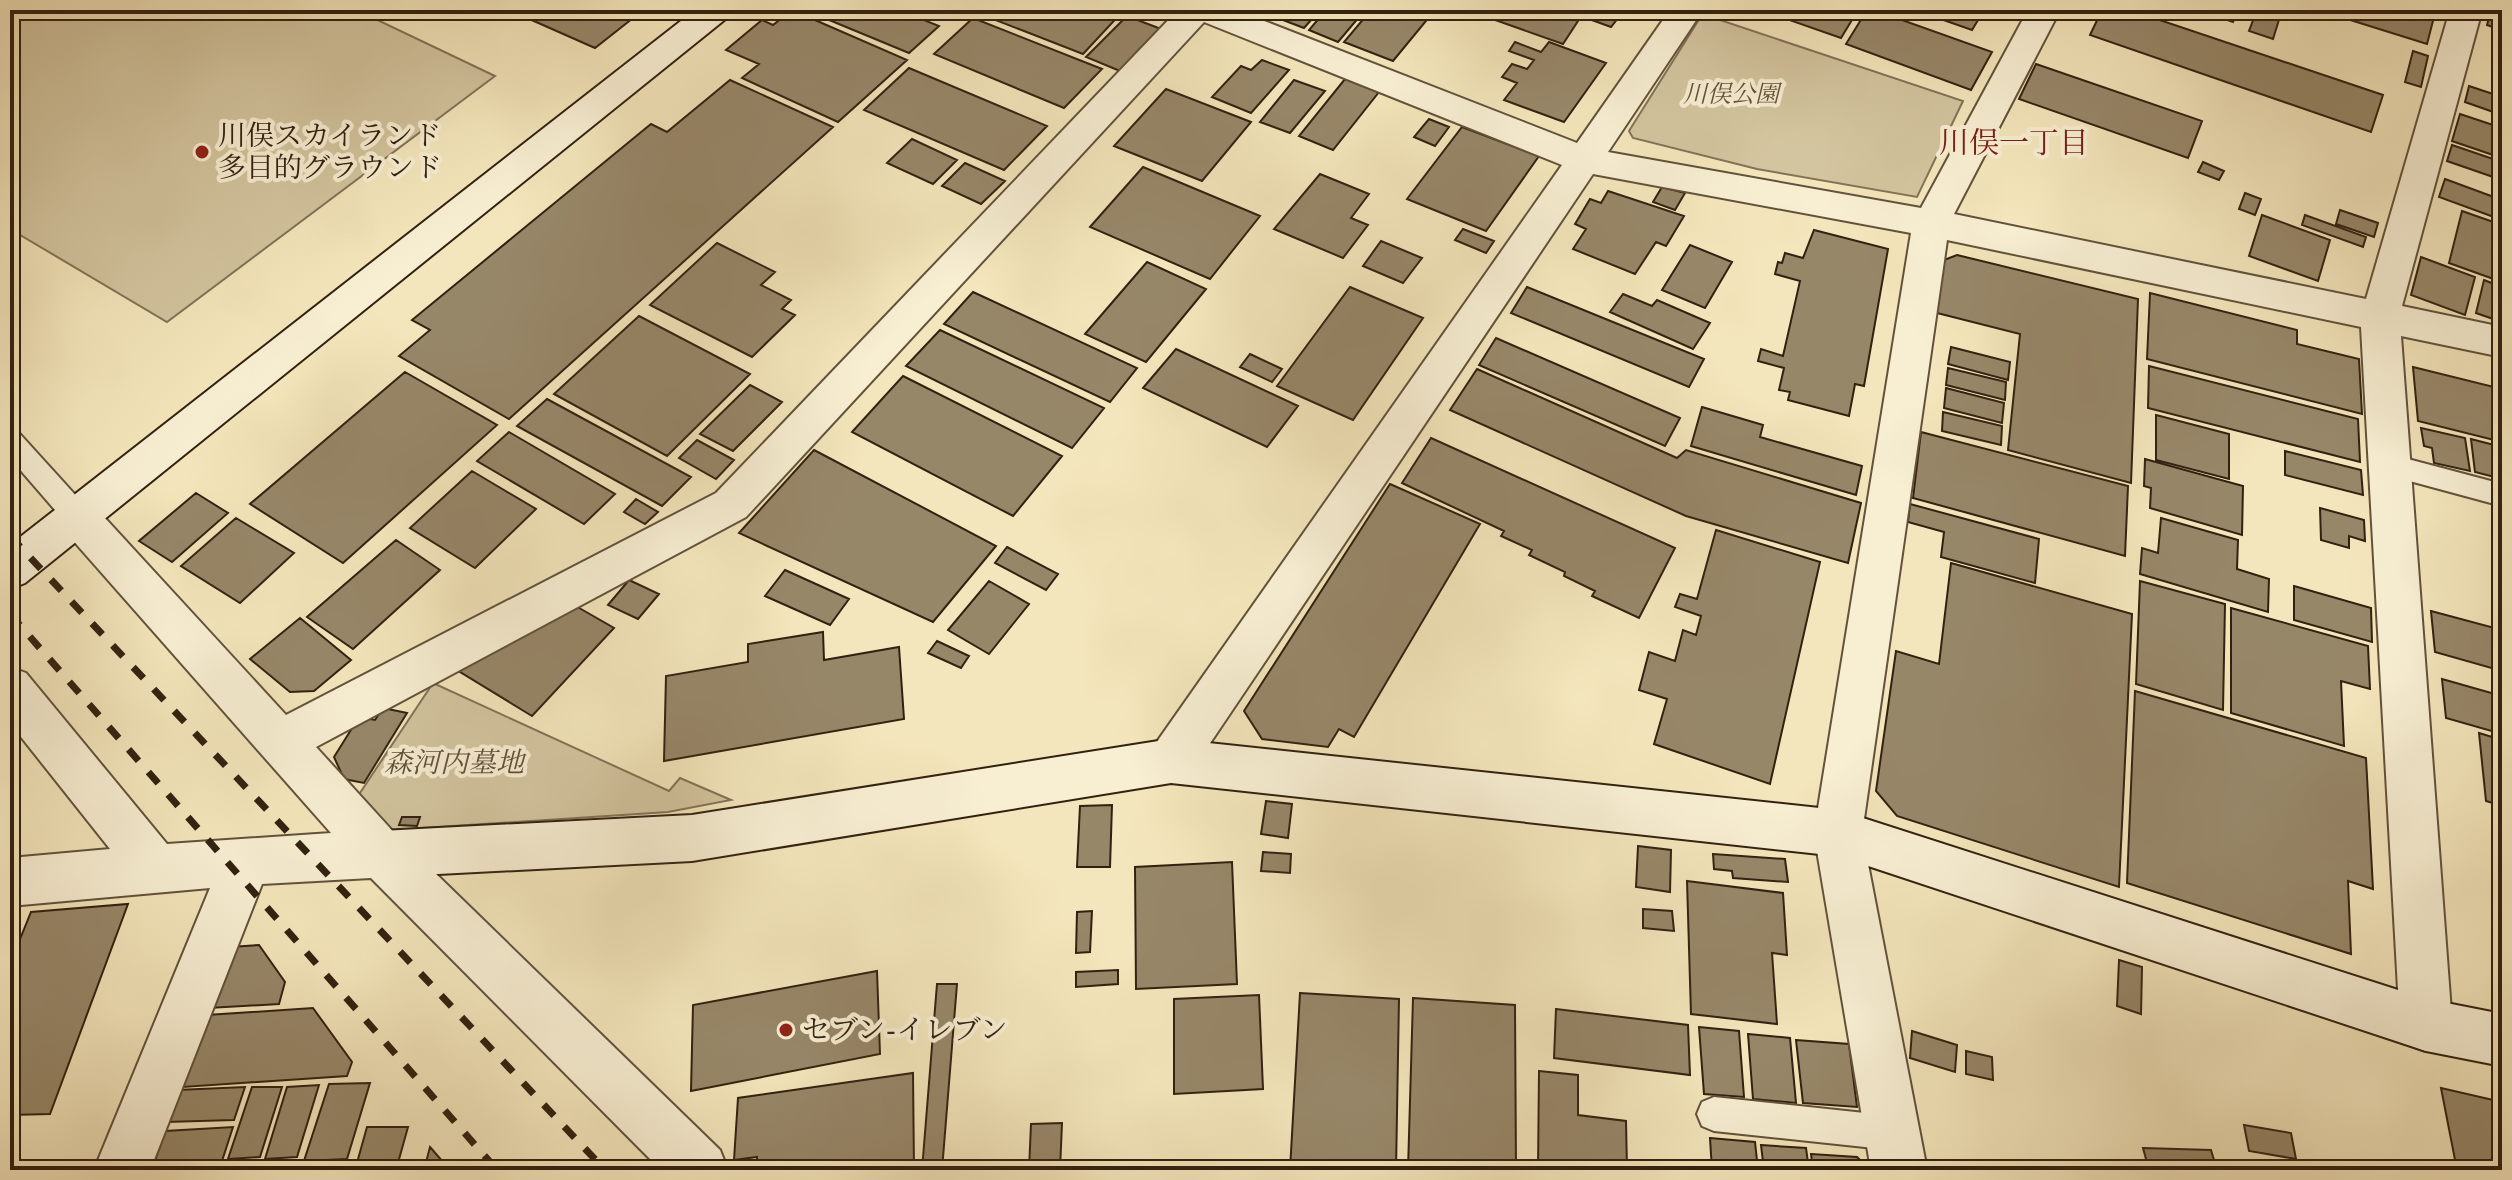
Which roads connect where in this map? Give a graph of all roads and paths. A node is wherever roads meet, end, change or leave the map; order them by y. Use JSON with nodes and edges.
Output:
{"nodes":[{"id":1,"x":716,"y":10,"type":"edge"},
{"id":2,"x":1197,"y":10,"type":"edge"},
{"id":3,"x":1205,"y":10,"type":"edge"},
{"id":4,"x":1687,"y":10,"type":"edge"},
{"id":5,"x":2044,"y":10,"type":"edge"},
{"id":6,"x":2466,"y":10,"type":"edge"},
{"id":7,"x":1585,"y":160,"type":"junction"},
{"id":8,"x":1931,"y":223,"type":"junction"},
{"id":9,"x":2380,"y":316,"type":"junction"},
{"id":10,"x":2502,"y":342,"type":"edge"},
{"id":11,"x":10,"y":440,"type":"edge"},
{"id":12,"x":2389,"y":465,"type":"junction"},
{"id":13,"x":2502,"y":495,"type":"edge"},
{"id":14,"x":78,"y":517,"type":"junction"},
{"id":15,"x":10,"y":570,"type":"edge"},
{"id":16,"x":10,"y":688,"type":"edge"},
{"id":17,"x":280,"y":742,"type":"junction"},
{"id":18,"x":1171,"y":761,"type":"junction"},
{"id":19,"x":1838,"y":833,"type":"junction"},
{"id":20,"x":381,"y":854,"type":"junction"},
{"id":21,"x":246,"y":861,"type":"junction"},
{"id":22,"x":156,"y":869,"type":"junction"},
{"id":23,"x":10,"y":882,"type":"edge"},
{"id":24,"x":2426,"y":1025,"type":"junction"},
{"id":25,"x":2502,"y":1040,"type":"edge"},
{"id":26,"x":1714,"y":1114,"type":"dead end"},
{"id":27,"x":1896,"y":1152,"type":"edge"},
{"id":28,"x":122,"y":1170,"type":"edge"},
{"id":29,"x":700,"y":1170,"type":"edge"}],
"edges":[{"from":1,"to":14,"type":"street"},
{"from":2,"to":17,"type":"street"},
{"from":3,"to":7,"type":"street"},
{"from":4,"to":7,"type":"street"},
{"from":5,"to":8,"type":"street"},
{"from":6,"to":9,"type":"street"},
{"from":7,"to":8,"type":"street"},
{"from":7,"to":18,"type":"street"},
{"from":8,"to":9,"type":"street"},
{"from":8,"to":19,"type":"street"},
{"from":9,"to":10,"type":"street"},
{"from":9,"to":12,"type":"street"},
{"from":11,"to":14,"type":"lane"},
{"from":12,"to":13,"type":"lane"},
{"from":12,"to":24,"type":"street"},
{"from":14,"to":15,"type":"street"},
{"from":14,"to":17,"type":"street"},
{"from":16,"to":22,"type":"street"},
{"from":17,"to":20,"type":"street"},
{"from":18,"to":19,"type":"street"},
{"from":18,"to":20,"type":"street"},
{"from":19,"to":24,"type":"street"},
{"from":19,"to":27,"type":"street"},
{"from":20,"to":21,"type":"street"},
{"from":20,"to":29,"type":"street"},
{"from":21,"to":22,"type":"street"},
{"from":21,"to":28,"type":"street"},
{"from":22,"to":23,"type":"street"},
{"from":24,"to":25,"type":"street"},
{"from":26,"to":27,"type":"lane"}]}
